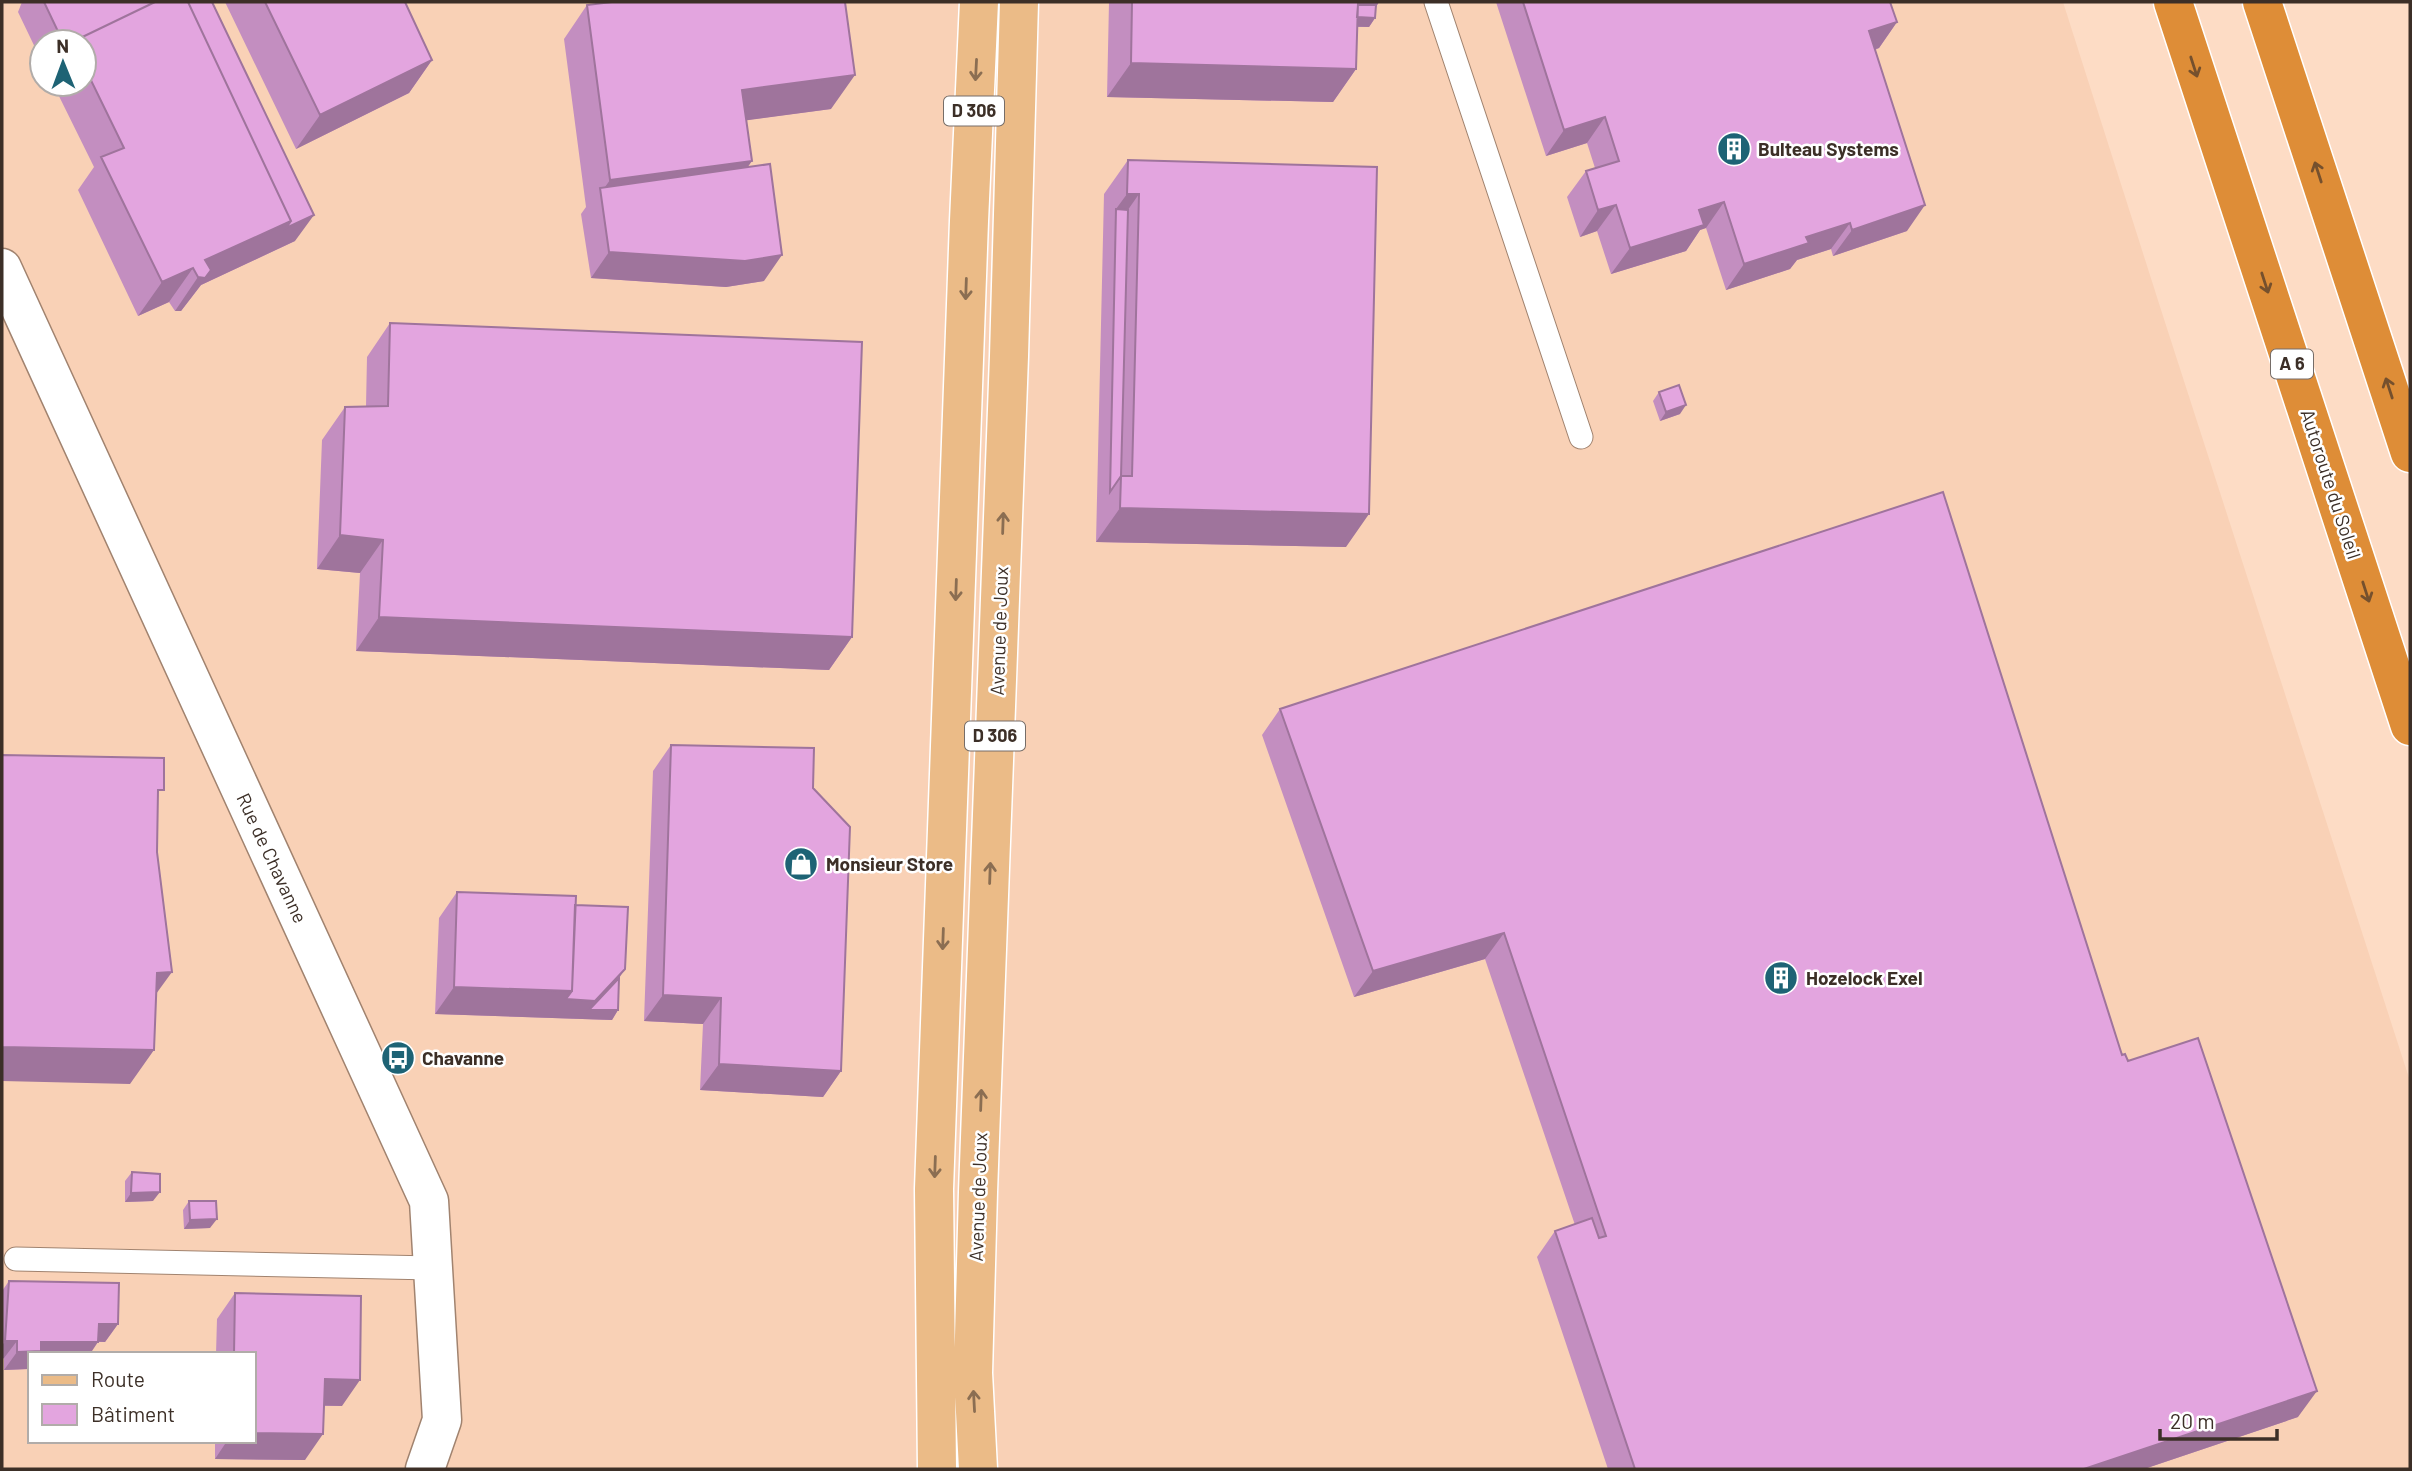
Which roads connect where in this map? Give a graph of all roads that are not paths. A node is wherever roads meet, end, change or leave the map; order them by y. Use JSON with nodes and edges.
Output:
{"nodes":[{"id":1,"x":979,"y":2,"type":"edge"},
{"id":2,"x":1019,"y":2,"type":"edge"},
{"id":3,"x":1436,"y":2,"type":"edge"},
{"id":4,"x":2173,"y":2,"type":"edge"},
{"id":5,"x":2262,"y":2,"type":"edge"},
{"id":6,"x":2,"y":268,"type":"edge"},
{"id":7,"x":1581,"y":437,"type":"dead end"},
{"id":8,"x":2410,"y":453,"type":"edge"},
{"id":9,"x":2410,"y":726,"type":"edge"},
{"id":10,"x":16,"y":1259,"type":"dead end"},
{"id":11,"x":433,"y":1268,"type":"junction"},
{"id":12,"x":425,"y":1469,"type":"edge"},
{"id":13,"x":937,"y":1469,"type":"edge"},
{"id":14,"x":978,"y":1469,"type":"edge"}],
"edges":[{"from":1,"to":13,"type":"main road","number":"D 306","one_way":true},
{"from":14,"to":2,"type":"main road","name":"Avenue de Joux","number":"D 306","one_way":true},
{"from":3,"to":7,"type":"lane"},
{"from":4,"to":9,"type":"highway","name":"Autoroute du Soleil","number":"A 6","one_way":true},
{"from":8,"to":5,"type":"highway","one_way":true},
{"from":6,"to":11,"type":"street","name":"Rue de Chavanne"},
{"from":10,"to":11,"type":"lane"},
{"from":11,"to":12,"type":"street","name":"Rue de Chavanne"}]}
